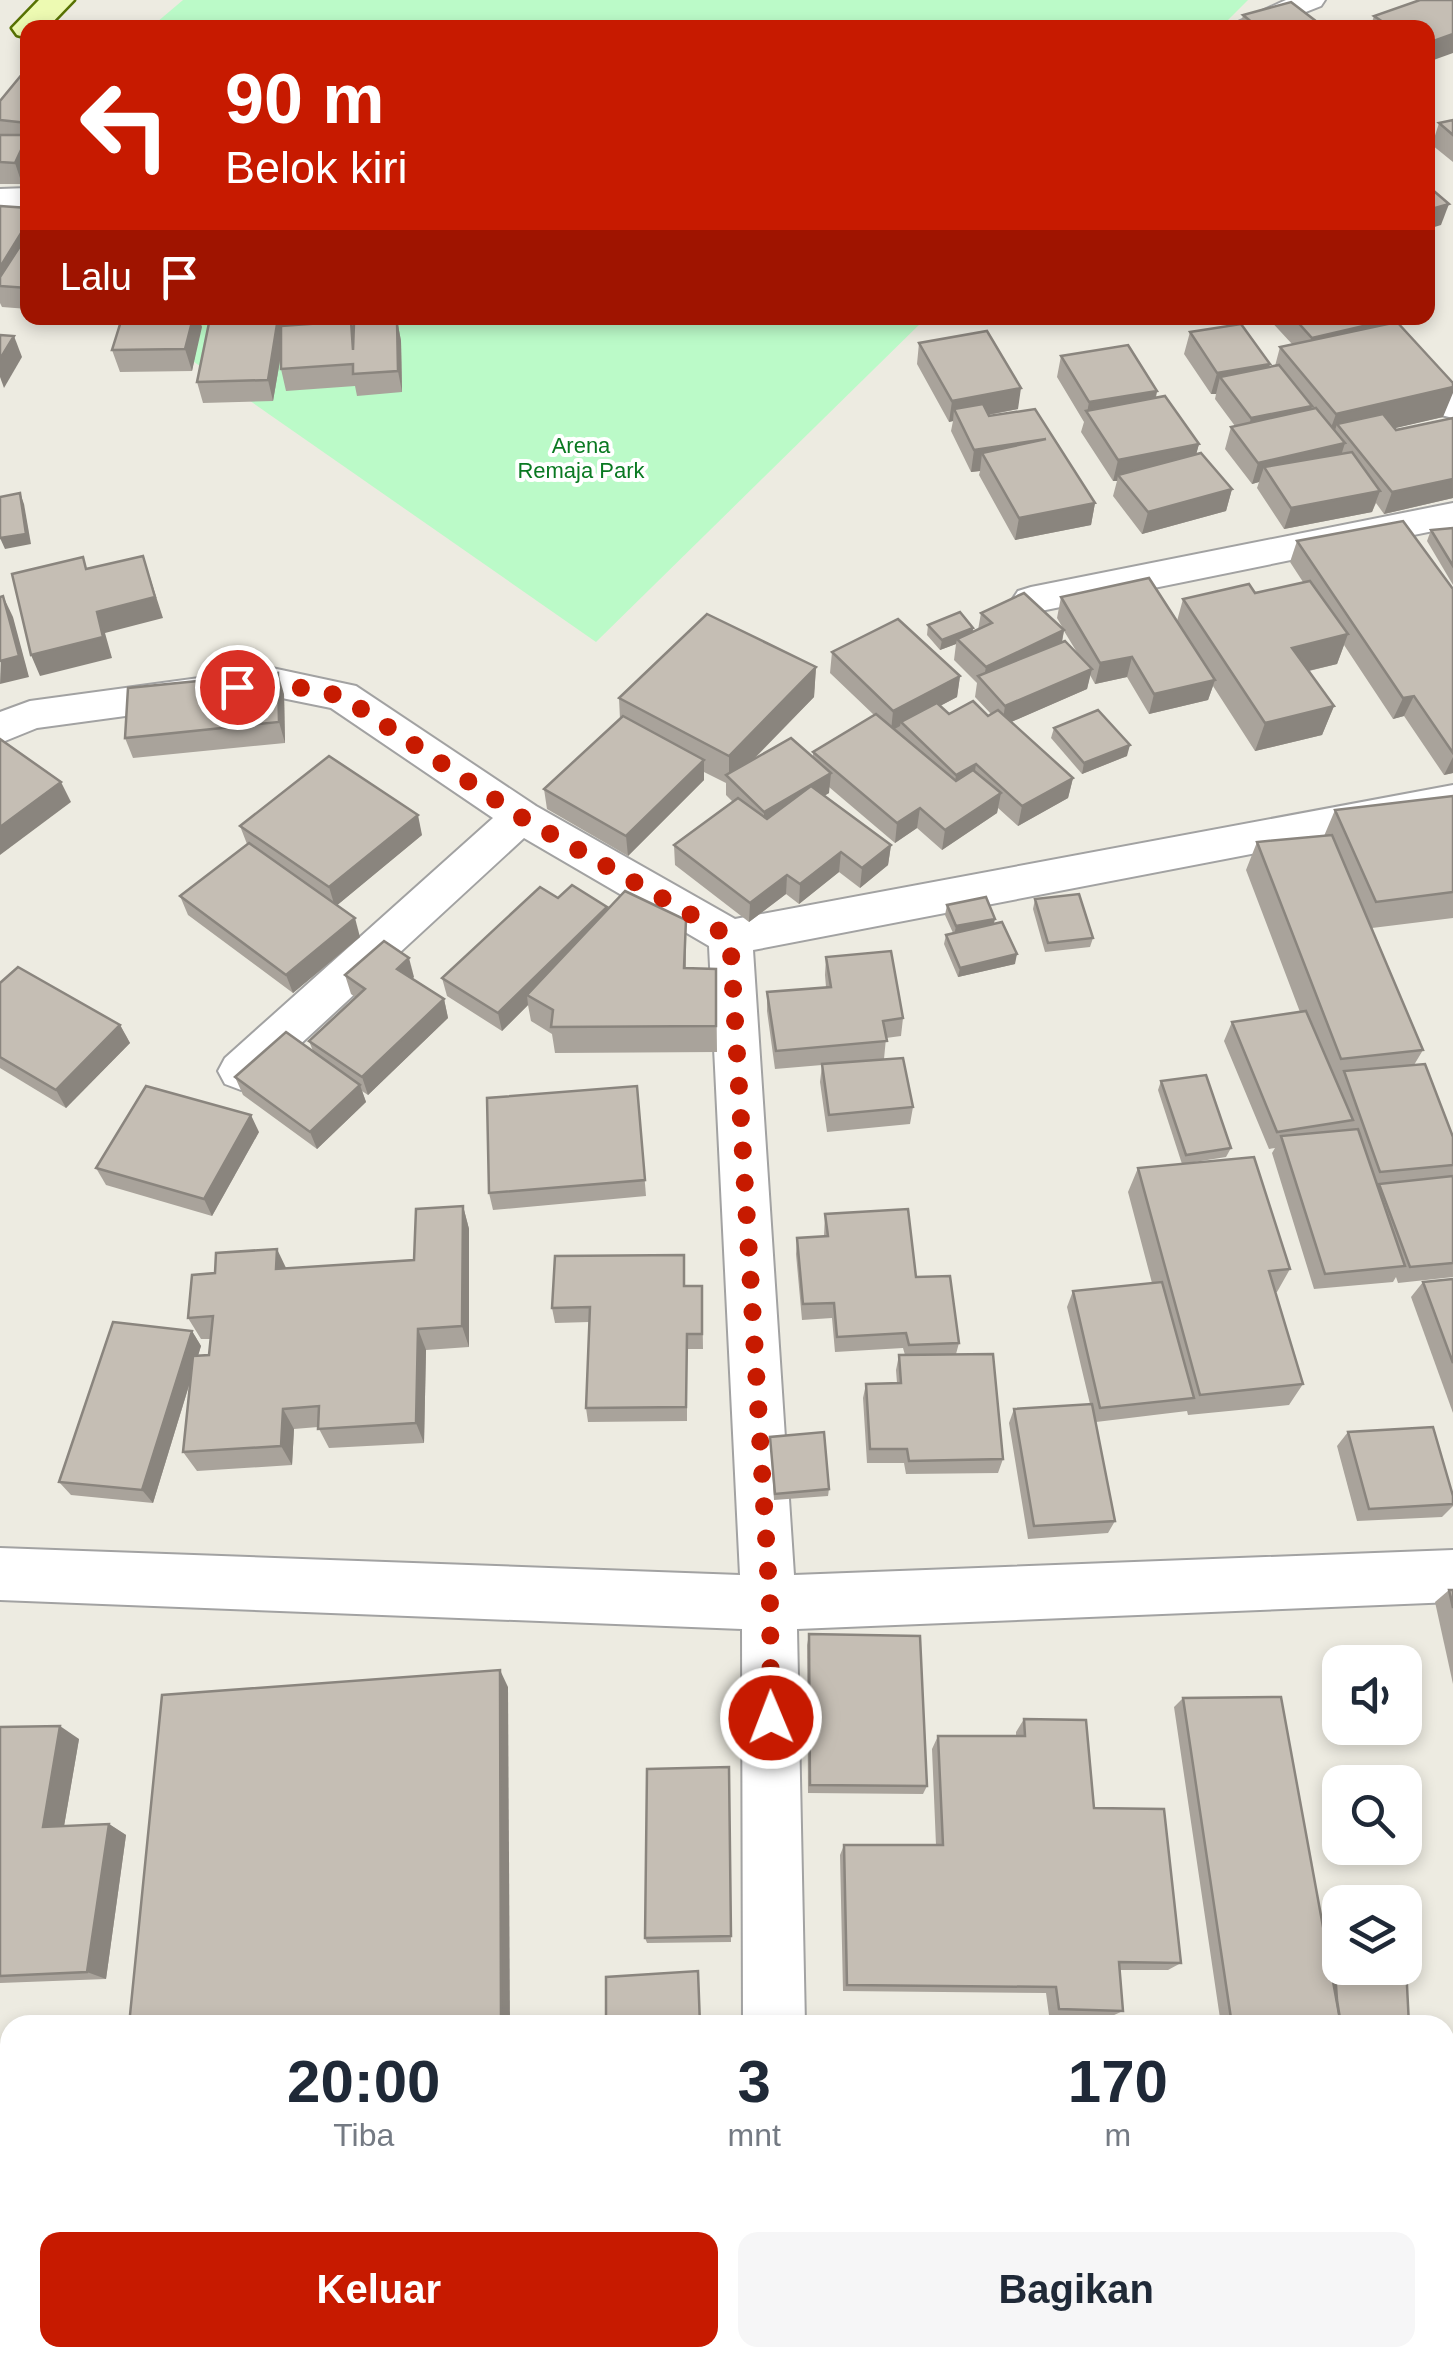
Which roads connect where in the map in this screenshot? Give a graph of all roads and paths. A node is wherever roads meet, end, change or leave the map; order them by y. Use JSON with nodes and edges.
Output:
{"nodes":[{"id":1,"x":58,"y":0,"type":"edge"},
{"id":2,"x":1311,"y":0,"type":"edge"},
{"id":3,"x":37,"y":20,"type":"edge"},
{"id":4,"x":1259,"y":20,"type":"edge"},
{"id":5,"x":20,"y":35,"type":"edge"},
{"id":6,"x":0,"y":54,"type":"edge"},
{"id":7,"x":1375,"y":325,"type":"edge"},
{"id":8,"x":1453,"y":407,"type":"edge"},
{"id":9,"x":1453,"y":515,"type":"edge"},
{"id":10,"x":1031,"y":600,"type":"edge"},
{"id":11,"x":0,"y":729,"type":"edge"},
{"id":12,"x":1453,"y":800,"type":"edge"},
{"id":13,"x":521,"y":817,"type":"junction"},
{"id":14,"x":730,"y":937,"type":"junction"},
{"id":15,"x":241,"y":1071,"type":"edge"},
{"id":16,"x":0,"y":1574,"type":"edge"},
{"id":17,"x":1453,"y":1576,"type":"edge"},
{"id":18,"x":770,"y":1604,"type":"junction"},
{"id":19,"x":774,"y":2015,"type":"edge"}],
"edges":[{"from":1,"to":3,"type":"main road"},
{"from":2,"to":4,"type":"street"},
{"from":5,"to":6,"type":"main road"},
{"from":7,"to":8,"type":"street"},
{"from":9,"to":10,"type":"street"},
{"from":11,"to":13,"type":"street"},
{"from":12,"to":14,"type":"street"},
{"from":13,"to":14,"type":"street"},
{"from":13,"to":15,"type":"street"},
{"from":14,"to":18,"type":"street"},
{"from":16,"to":18,"type":"street"},
{"from":17,"to":18,"type":"street"},
{"from":18,"to":19,"type":"street"}]}
